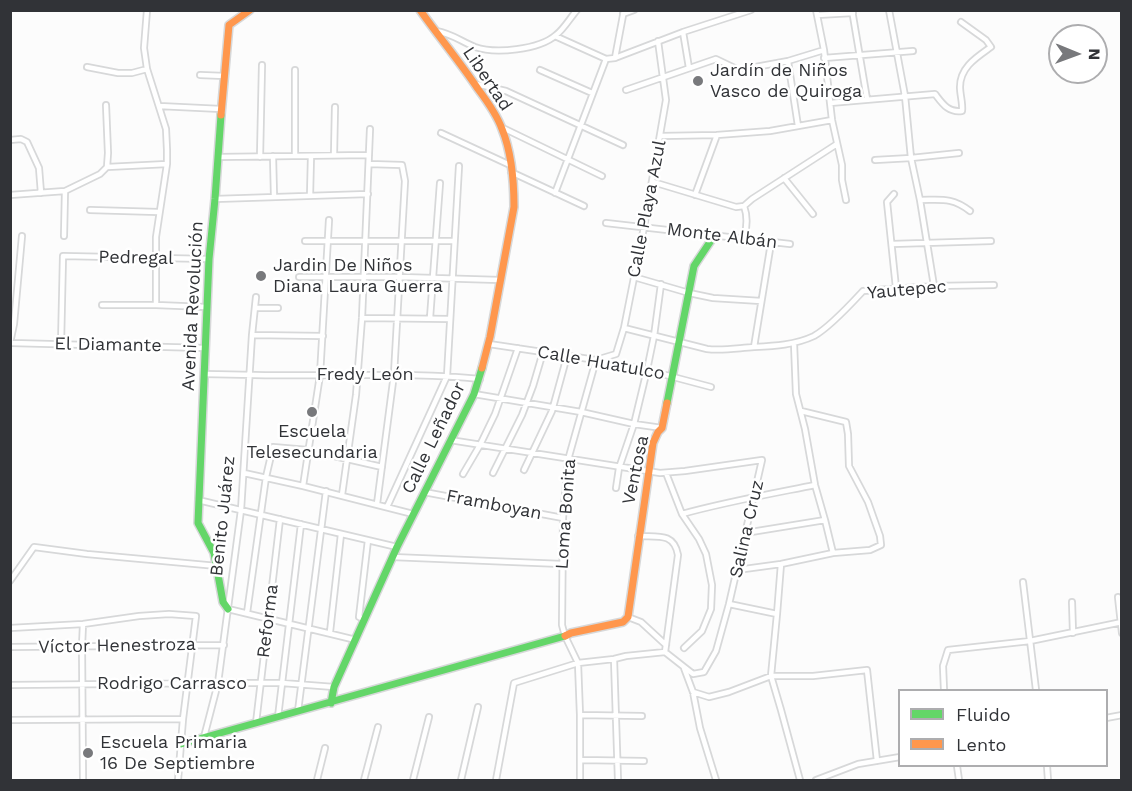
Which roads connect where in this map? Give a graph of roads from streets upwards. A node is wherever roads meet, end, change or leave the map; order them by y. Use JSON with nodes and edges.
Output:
{"nodes":[{"id":1,"x":147,"y":10,"type":"edge"},
{"id":2,"x":250,"y":10,"type":"edge"},
{"id":3,"x":420,"y":10,"type":"edge"},
{"id":4,"x":577,"y":10,"type":"edge"},
{"id":5,"x":634,"y":10,"type":"edge"},
{"id":6,"x":889,"y":10,"type":"edge"},
{"id":7,"x":750,"y":11,"type":"edge"},
{"id":8,"x":623,"y":12,"type":"edge"},
{"id":9,"x":853,"y":12,"type":"edge"},
{"id":10,"x":816,"y":13,"type":"edge"},
{"id":11,"x":961,"y":22,"type":"dead end"},
{"id":12,"x":434,"y":31,"type":"junction"},
{"id":13,"x":683,"y":32,"type":"junction"},
{"id":14,"x":555,"y":36,"type":"junction"},
{"id":15,"x":658,"y":41,"type":"junction"},
{"id":16,"x":824,"y":50,"type":"junction"},
{"id":17,"x":913,"y":51,"type":"dead end"},
{"id":18,"x":896,"y":52,"type":"junction"},
{"id":19,"x":860,"y":55,"type":"junction"},
{"id":20,"x":615,"y":57,"type":"junction"},
{"id":21,"x":824,"y":58,"type":"junction"},
{"id":22,"x":606,"y":59,"type":"junction"},
{"id":23,"x":788,"y":61,"type":"junction"},
{"id":24,"x":262,"y":65,"type":"dead end"},
{"id":25,"x":87,"y":67,"type":"dead end"},
{"id":26,"x":689,"y":68,"type":"junction"},
{"id":27,"x":147,"y":69,"type":"junction"},
{"id":28,"x":295,"y":70,"type":"dead end"},
{"id":29,"x":540,"y":70,"type":"dead end"},
{"id":30,"x":200,"y":75,"type":"dead end"},
{"id":31,"x":225,"y":76,"type":"junction"},
{"id":32,"x":663,"y":77,"type":"junction"},
{"id":33,"x":476,"y":84,"type":"junction"},
{"id":34,"x":626,"y":90,"type":"dead end"},
{"id":35,"x":592,"y":93,"type":"junction"},
{"id":36,"x":905,"y":96,"type":"junction"},
{"id":37,"x":867,"y":99,"type":"junction"},
{"id":38,"x":830,"y":103,"type":"junction"},
{"id":39,"x":106,"y":105,"type":"dead end"},
{"id":40,"x":159,"y":106,"type":"junction"},
{"id":41,"x":334,"y":107,"type":"dead end"},
{"id":42,"x":221,"y":109,"type":"junction"},
{"id":43,"x":832,"y":120,"type":"junction"},
{"id":44,"x":580,"y":126,"type":"junction"},
{"id":45,"x":798,"y":126,"type":"junction"},
{"id":46,"x":370,"y":129,"type":"dead end"},
{"id":47,"x":503,"y":129,"type":"junction"},
{"id":48,"x":441,"y":133,"type":"dead end"},
{"id":49,"x":717,"y":135,"type":"junction"},
{"id":50,"x":661,"y":136,"type":"junction"},
{"id":51,"x":10,"y":140,"type":"edge"},
{"id":52,"x":837,"y":144,"type":"junction"},
{"id":53,"x":623,"y":146,"type":"dead end"},
{"id":54,"x":959,"y":153,"type":"dead end"},
{"id":55,"x":334,"y":155,"type":"junction"},
{"id":56,"x":369,"y":155,"type":"junction"},
{"id":57,"x":273,"y":156,"type":"junction"},
{"id":58,"x":295,"y":156,"type":"junction"},
{"id":59,"x":311,"y":156,"type":"junction"},
{"id":60,"x":218,"y":157,"type":"junction"},
{"id":61,"x":260,"y":157,"type":"junction"},
{"id":62,"x":911,"y":158,"type":"junction"},
{"id":63,"x":568,"y":160,"type":"junction"},
{"id":64,"x":875,"y":160,"type":"dead end"},
{"id":65,"x":167,"y":164,"type":"junction"},
{"id":66,"x":369,"y":164,"type":"junction"},
{"id":67,"x":459,"y":166,"type":"dead end"},
{"id":68,"x":107,"y":167,"type":"junction"},
{"id":69,"x":510,"y":168,"type":"junction"},
{"id":70,"x":602,"y":176,"type":"dead end"},
{"id":71,"x":784,"y":178,"type":"junction"},
{"id":72,"x":653,"y":182,"type":"junction"},
{"id":73,"x":440,"y":183,"type":"dead end"},
{"id":74,"x":65,"y":191,"type":"junction"},
{"id":75,"x":41,"y":193,"type":"junction"},
{"id":76,"x":555,"y":193,"type":"junction"},
{"id":77,"x":368,"y":194,"type":"junction"},
{"id":78,"x":894,"y":194,"type":"dead end"},
{"id":79,"x":10,"y":195,"type":"edge"},
{"id":80,"x":694,"y":195,"type":"junction"},
{"id":81,"x":274,"y":196,"type":"junction"},
{"id":82,"x":310,"y":196,"type":"junction"},
{"id":83,"x":215,"y":199,"type":"junction"},
{"id":84,"x":846,"y":200,"type":"dead end"},
{"id":85,"x":920,"y":200,"type":"junction"},
{"id":86,"x":584,"y":206,"type":"dead end"},
{"id":87,"x":744,"y":206,"type":"junction"},
{"id":88,"x":90,"y":210,"type":"dead end"},
{"id":89,"x":969,"y":211,"type":"dead end"},
{"id":90,"x":158,"y":212,"type":"junction"},
{"id":91,"x":813,"y":213,"type":"dead end"},
{"id":92,"x":329,"y":220,"type":"dead end"},
{"id":93,"x":606,"y":223,"type":"dead end"},
{"id":94,"x":644,"y":227,"type":"junction"},
{"id":95,"x":22,"y":236,"type":"dead end"},
{"id":96,"x":64,"y":236,"type":"dead end"},
{"id":97,"x":714,"y":236,"type":"junction"},
{"id":98,"x":744,"y":239,"type":"junction"},
{"id":99,"x":328,"y":240,"type":"junction"},
{"id":100,"x":305,"y":241,"type":"dead end"},
{"id":101,"x":365,"y":241,"type":"junction"},
{"id":102,"x":402,"y":241,"type":"junction"},
{"id":103,"x":435,"y":241,"type":"junction"},
{"id":104,"x":454,"y":241,"type":"junction"},
{"id":105,"x":991,"y":242,"type":"dead end"},
{"id":106,"x":771,"y":243,"type":"junction"},
{"id":107,"x":927,"y":243,"type":"junction"},
{"id":108,"x":790,"y":244,"type":"dead end"},
{"id":109,"x":892,"y":244,"type":"junction"},
{"id":110,"x":156,"y":257,"type":"junction"},
{"id":111,"x":209,"y":259,"type":"junction"},
{"id":112,"x":299,"y":277,"type":"dead end"},
{"id":113,"x":326,"y":277,"type":"junction"},
{"id":114,"x":364,"y":277,"type":"junction"},
{"id":115,"x":400,"y":277,"type":"junction"},
{"id":116,"x":634,"y":277,"type":"junction"},
{"id":117,"x":433,"y":278,"type":"junction"},
{"id":118,"x":452,"y":279,"type":"junction"},
{"id":119,"x":500,"y":280,"type":"junction"},
{"id":120,"x":660,"y":284,"type":"junction"},
{"id":121,"x":994,"y":285,"type":"dead end"},
{"id":122,"x":934,"y":286,"type":"junction"},
{"id":123,"x":896,"y":288,"type":"junction"},
{"id":124,"x":689,"y":293,"type":"junction"},
{"id":125,"x":256,"y":297,"type":"dead end"},
{"id":126,"x":761,"y":301,"type":"junction"},
{"id":127,"x":102,"y":305,"type":"dead end"},
{"id":128,"x":156,"y":305,"type":"junction"},
{"id":129,"x":207,"y":307,"type":"junction"},
{"id":130,"x":255,"y":308,"type":"junction"},
{"id":131,"x":278,"y":308,"type":"dead end"},
{"id":132,"x":362,"y":318,"type":"junction"},
{"id":133,"x":397,"y":318,"type":"junction"},
{"id":134,"x":430,"y":318,"type":"junction"},
{"id":135,"x":450,"y":319,"type":"junction"},
{"id":136,"x":12,"y":322,"type":"edge"},
{"id":137,"x":624,"y":328,"type":"junction"},
{"id":138,"x":252,"y":335,"type":"junction"},
{"id":139,"x":323,"y":336,"type":"junction"},
{"id":140,"x":654,"y":336,"type":"junction"},
{"id":141,"x":679,"y":342,"type":"junction"},
{"id":142,"x":11,"y":343,"type":"edge"},
{"id":143,"x":794,"y":343,"type":"junction"},
{"id":144,"x":61,"y":344,"type":"junction"},
{"id":145,"x":489,"y":344,"type":"junction"},
{"id":146,"x":754,"y":347,"type":"junction"},
{"id":147,"x":205,"y":348,"type":"junction"},
{"id":148,"x":518,"y":348,"type":"junction"},
{"id":149,"x":543,"y":352,"type":"junction"},
{"id":150,"x":567,"y":356,"type":"junction"},
{"id":151,"x":596,"y":360,"type":"junction"},
{"id":152,"x":647,"y":370,"type":"junction"},
{"id":153,"x":394,"y":374,"type":"junction"},
{"id":154,"x":204,"y":375,"type":"junction"},
{"id":155,"x":250,"y":375,"type":"junction"},
{"id":156,"x":320,"y":375,"type":"junction"},
{"id":157,"x":358,"y":375,"type":"junction"},
{"id":158,"x":447,"y":376,"type":"junction"},
{"id":159,"x":673,"y":376,"type":"junction"},
{"id":160,"x":480,"y":379,"type":"junction"},
{"id":161,"x":711,"y":387,"type":"dead end"},
{"id":162,"x":474,"y":394,"type":"junction"},
{"id":163,"x":501,"y":399,"type":"junction"},
{"id":164,"x":526,"y":403,"type":"junction"},
{"id":165,"x":553,"y":407,"type":"junction"},
{"id":166,"x":801,"y":411,"type":"junction"},
{"id":167,"x":581,"y":412,"type":"junction"},
{"id":168,"x":634,"y":424,"type":"junction"},
{"id":169,"x":662,"y":428,"type":"junction"},
{"id":170,"x":450,"y":440,"type":"junction"},
{"id":171,"x":480,"y":445,"type":"junction"},
{"id":172,"x":504,"y":449,"type":"junction"},
{"id":173,"x":308,"y":450,"type":"junction"},
{"id":174,"x":532,"y":453,"type":"junction"},
{"id":175,"x":347,"y":459,"type":"junction"},
{"id":176,"x":568,"y":460,"type":"junction"},
{"id":177,"x":382,"y":467,"type":"junction"},
{"id":178,"x":619,"y":468,"type":"junction"},
{"id":179,"x":524,"y":470,"type":"dead end"},
{"id":180,"x":648,"y":472,"type":"junction"},
{"id":181,"x":244,"y":473,"type":"junction"},
{"id":182,"x":493,"y":473,"type":"dead end"},
{"id":183,"x":666,"y":473,"type":"junction"},
{"id":184,"x":463,"y":474,"type":"dead end"},
{"id":185,"x":266,"y":477,"type":"junction"},
{"id":186,"x":815,"y":485,"type":"junction"},
{"id":187,"x":303,"y":486,"type":"junction"},
{"id":188,"x":616,"y":488,"type":"dead end"},
{"id":189,"x":326,"y":491,"type":"junction"},
{"id":190,"x":424,"y":492,"type":"junction"},
{"id":191,"x":342,"y":495,"type":"junction"},
{"id":192,"x":753,"y":498,"type":"junction"},
{"id":193,"x":198,"y":500,"type":"junction"},
{"id":194,"x":377,"y":504,"type":"junction"},
{"id":195,"x":387,"y":507,"type":"junction"},
{"id":196,"x":241,"y":510,"type":"junction"},
{"id":197,"x":261,"y":514,"type":"junction"},
{"id":198,"x":413,"y":514,"type":"junction"},
{"id":199,"x":682,"y":514,"type":"junction"},
{"id":200,"x":563,"y":518,"type":"junction"},
{"id":201,"x":280,"y":519,"type":"junction"},
{"id":202,"x":825,"y":520,"type":"junction"},
{"id":203,"x":301,"y":525,"type":"junction"},
{"id":204,"x":320,"y":529,"type":"junction"},
{"id":205,"x":745,"y":533,"type":"junction"},
{"id":206,"x":341,"y":534,"type":"junction"},
{"id":207,"x":638,"y":537,"type":"junction"},
{"id":208,"x":368,"y":540,"type":"junction"},
{"id":209,"x":397,"y":547,"type":"junction"},
{"id":210,"x":833,"y":553,"type":"junction"},
{"id":211,"x":392,"y":557,"type":"junction"},
{"id":212,"x":562,"y":564,"type":"junction"},
{"id":213,"x":781,"y":564,"type":"junction"},
{"id":214,"x":217,"y":566,"type":"junction"},
{"id":215,"x":737,"y":570,"type":"junction"},
{"id":216,"x":10,"y":581,"type":"edge"},
{"id":217,"x":1023,"y":582,"type":"dead end"},
{"id":218,"x":1118,"y":597,"type":"dead end"},
{"id":219,"x":1072,"y":602,"type":"dead end"},
{"id":220,"x":729,"y":604,"type":"junction"},
{"id":221,"x":228,"y":609,"type":"junction"},
{"id":222,"x":247,"y":613,"type":"junction"},
{"id":223,"x":777,"y":614,"type":"junction"},
{"id":224,"x":628,"y":617,"type":"junction"},
{"id":225,"x":268,"y":618,"type":"junction"},
{"id":226,"x":365,"y":620,"type":"junction"},
{"id":227,"x":1121,"y":622,"type":"edge"},
{"id":228,"x":289,"y":623,"type":"junction"},
{"id":229,"x":83,"y":624,"type":"junction"},
{"id":230,"x":10,"y":628,"type":"edge"},
{"id":231,"x":309,"y":628,"type":"junction"},
{"id":232,"x":330,"y":632,"type":"junction"},
{"id":233,"x":1073,"y":633,"type":"junction"},
{"id":234,"x":1122,"y":633,"type":"edge"},
{"id":235,"x":565,"y":636,"type":"junction"},
{"id":236,"x":356,"y":640,"type":"junction"},
{"id":237,"x":1030,"y":642,"type":"junction"},
{"id":238,"x":192,"y":645,"type":"junction"},
{"id":239,"x":224,"y":645,"type":"junction"},
{"id":240,"x":666,"y":645,"type":"junction"},
{"id":241,"x":82,"y":646,"type":"junction"},
{"id":242,"x":10,"y":647,"type":"edge"},
{"id":243,"x":684,"y":648,"type":"dead end"},
{"id":244,"x":665,"y":652,"type":"junction"},
{"id":245,"x":614,"y":659,"type":"junction"},
{"id":246,"x":578,"y":663,"type":"junction"},
{"id":247,"x":684,"y":668,"type":"junction"},
{"id":248,"x":771,"y":676,"type":"junction"},
{"id":249,"x":188,"y":683,"type":"junction"},
{"id":250,"x":218,"y":683,"type":"junction"},
{"id":251,"x":261,"y":683,"type":"junction"},
{"id":252,"x":282,"y":683,"type":"junction"},
{"id":253,"x":82,"y":684,"type":"junction"},
{"id":254,"x":302,"y":684,"type":"junction"},
{"id":255,"x":10,"y":685,"type":"edge"},
{"id":256,"x":334,"y":687,"type":"junction"},
{"id":257,"x":944,"y":689,"type":"edge"},
{"id":258,"x":1036,"y":689,"type":"edge"},
{"id":259,"x":693,"y":692,"type":"junction"},
{"id":260,"x":331,"y":703,"type":"junction"},
{"id":261,"x":478,"y":707,"type":"dead end"},
{"id":262,"x":298,"y":711,"type":"junction"},
{"id":263,"x":580,"y":715,"type":"junction"},
{"id":264,"x":615,"y":716,"type":"junction"},
{"id":265,"x":642,"y":716,"type":"dead end"},
{"id":266,"x":278,"y":717,"type":"junction"},
{"id":267,"x":429,"y":717,"type":"dead end"},
{"id":268,"x":183,"y":719,"type":"junction"},
{"id":269,"x":10,"y":720,"type":"edge"},
{"id":270,"x":82,"y":720,"type":"junction"},
{"id":271,"x":256,"y":723,"type":"junction"},
{"id":272,"x":378,"y":727,"type":"dead end"},
{"id":273,"x":204,"y":737,"type":"junction"},
{"id":274,"x":181,"y":744,"type":"junction"},
{"id":275,"x":325,"y":748,"type":"dead end"},
{"id":276,"x":898,"y":757,"type":"edge"},
{"id":277,"x":580,"y":760,"type":"junction"},
{"id":278,"x":644,"y":761,"type":"dead end"},
{"id":279,"x":877,"y":761,"type":"junction"},
{"id":280,"x":617,"y":762,"type":"junction"},
{"id":281,"x":83,"y":780,"type":"edge"},
{"id":282,"x":178,"y":780,"type":"edge"},
{"id":283,"x":317,"y":780,"type":"edge"},
{"id":284,"x":364,"y":780,"type":"edge"},
{"id":285,"x":413,"y":780,"type":"edge"},
{"id":286,"x":461,"y":780,"type":"edge"},
{"id":287,"x":496,"y":780,"type":"edge"},
{"id":288,"x":580,"y":780,"type":"edge"},
{"id":289,"x":618,"y":780,"type":"edge"},
{"id":290,"x":716,"y":780,"type":"edge"},
{"id":291,"x":800,"y":780,"type":"edge"},
{"id":292,"x":816,"y":780,"type":"edge"}],
"edges":[{"from":1,"to":27,"type":"street"},
{"from":2,"to":31,"type":"street","name":"Avenida Revolución"},
{"from":3,"to":12,"type":"street","name":"Libertad"},
{"from":4,"to":14,"type":"street"},
{"from":5,"to":8,"type":"street"},
{"from":6,"to":18,"type":"street"},
{"from":7,"to":13,"type":"street"},
{"from":8,"to":20,"type":"street"},
{"from":9,"to":10,"type":"street"},
{"from":9,"to":19,"type":"street"},
{"from":10,"to":16,"type":"street"},
{"from":11,"to":36,"type":"street"},
{"from":12,"to":14,"type":"street"},
{"from":12,"to":33,"type":"street","name":"Libertad"},
{"from":13,"to":15,"type":"street"},
{"from":13,"to":26,"type":"street"},
{"from":14,"to":22,"type":"street"},
{"from":15,"to":20,"type":"street"},
{"from":15,"to":32,"type":"street","name":"Calle Playa Azul"},
{"from":16,"to":21,"type":"street"},
{"from":16,"to":23,"type":"street"},
{"from":17,"to":18,"type":"street"},
{"from":18,"to":19,"type":"street"},
{"from":18,"to":36,"type":"street"},
{"from":19,"to":21,"type":"street"},
{"from":19,"to":37,"type":"street"},
{"from":20,"to":22,"type":"street"},
{"from":21,"to":38,"type":"street"},
{"from":22,"to":35,"type":"street"},
{"from":23,"to":26,"type":"street"},
{"from":23,"to":45,"type":"street"},
{"from":24,"to":61,"type":"street"},
{"from":25,"to":27,"type":"street"},
{"from":26,"to":32,"type":"street"},
{"from":27,"to":40,"type":"street"},
{"from":28,"to":58,"type":"street"},
{"from":29,"to":35,"type":"street"},
{"from":30,"to":31,"type":"street"},
{"from":31,"to":42,"type":"street","name":"Avenida Revolución"},
{"from":32,"to":34,"type":"street"},
{"from":32,"to":50,"type":"street","name":"Calle Playa Azul"},
{"from":33,"to":44,"type":"street"},
{"from":33,"to":47,"type":"street","name":"Libertad"},
{"from":35,"to":44,"type":"street"},
{"from":36,"to":37,"type":"street"},
{"from":36,"to":62,"type":"street"},
{"from":37,"to":38,"type":"street"},
{"from":38,"to":43,"type":"street"},
{"from":39,"to":68,"type":"street"},
{"from":40,"to":42,"type":"street"},
{"from":40,"to":65,"type":"street"},
{"from":41,"to":55,"type":"street"},
{"from":42,"to":60,"type":"street","name":"Avenida Revolución"},
{"from":43,"to":45,"type":"street"},
{"from":43,"to":52,"type":"street"},
{"from":44,"to":53,"type":"street"},
{"from":44,"to":63,"type":"street"},
{"from":45,"to":49,"type":"street"},
{"from":46,"to":56,"type":"street"},
{"from":47,"to":63,"type":"street"},
{"from":47,"to":69,"type":"street","name":"Libertad"},
{"from":48,"to":69,"type":"street"},
{"from":49,"to":50,"type":"street"},
{"from":49,"to":80,"type":"street"},
{"from":50,"to":72,"type":"street","name":"Calle Playa Azul"},
{"from":51,"to":75,"type":"street"},
{"from":52,"to":71,"type":"street"},
{"from":52,"to":84,"type":"street"},
{"from":54,"to":62,"type":"street"},
{"from":55,"to":56,"type":"street"},
{"from":55,"to":59,"type":"street"},
{"from":56,"to":66,"type":"street"},
{"from":57,"to":58,"type":"street"},
{"from":57,"to":61,"type":"street"},
{"from":57,"to":81,"type":"street"},
{"from":58,"to":59,"type":"street"},
{"from":59,"to":82,"type":"street"},
{"from":60,"to":61,"type":"street"},
{"from":60,"to":83,"type":"street","name":"Avenida Revolución"},
{"from":62,"to":64,"type":"street"},
{"from":62,"to":85,"type":"street"},
{"from":63,"to":70,"type":"street"},
{"from":63,"to":76,"type":"street"},
{"from":65,"to":68,"type":"street"},
{"from":65,"to":90,"type":"street"},
{"from":66,"to":77,"type":"street"},
{"from":66,"to":102,"type":"street"},
{"from":67,"to":104,"type":"street"},
{"from":68,"to":74,"type":"street"},
{"from":69,"to":76,"type":"street"},
{"from":69,"to":119,"type":"street","name":"Calle Leñador"},
{"from":71,"to":87,"type":"street"},
{"from":71,"to":91,"type":"street"},
{"from":72,"to":80,"type":"street"},
{"from":72,"to":94,"type":"street","name":"Calle Playa Azul"},
{"from":73,"to":103,"type":"street"},
{"from":74,"to":75,"type":"street"},
{"from":74,"to":96,"type":"street"},
{"from":75,"to":79,"type":"street"},
{"from":76,"to":86,"type":"street"},
{"from":77,"to":82,"type":"street"},
{"from":77,"to":101,"type":"street"},
{"from":78,"to":109,"type":"street"},
{"from":80,"to":87,"type":"street"},
{"from":81,"to":82,"type":"street"},
{"from":81,"to":83,"type":"street"},
{"from":83,"to":111,"type":"street","name":"Avenida Revolución"},
{"from":85,"to":89,"type":"street"},
{"from":85,"to":107,"type":"street"},
{"from":87,"to":98,"type":"street"},
{"from":88,"to":90,"type":"street"},
{"from":90,"to":110,"type":"street"},
{"from":92,"to":99,"type":"street"},
{"from":93,"to":94,"type":"street","name":"Monte Albán"},
{"from":94,"to":97,"type":"street","name":"Monte Albán"},
{"from":94,"to":116,"type":"street","name":"Calle Playa Azul"},
{"from":95,"to":136,"type":"street"},
{"from":97,"to":98,"type":"street","name":"Monte Albán"},
{"from":97,"to":124,"type":"street","name":"Ventosa"},
{"from":98,"to":106,"type":"street","name":"Monte Albán"},
{"from":99,"to":100,"type":"street"},
{"from":99,"to":101,"type":"street"},
{"from":99,"to":113,"type":"street"},
{"from":101,"to":102,"type":"street"},
{"from":101,"to":114,"type":"street"},
{"from":102,"to":103,"type":"street"},
{"from":102,"to":115,"type":"street"},
{"from":103,"to":104,"type":"street"},
{"from":103,"to":117,"type":"street"},
{"from":104,"to":118,"type":"street"},
{"from":105,"to":107,"type":"street"},
{"from":106,"to":108,"type":"street","name":"Monte Albán"},
{"from":106,"to":126,"type":"street"},
{"from":107,"to":109,"type":"street"},
{"from":107,"to":122,"type":"street"},
{"from":109,"to":123,"type":"street"},
{"from":110,"to":111,"type":"street","name":"Pedregal"},
{"from":110,"to":128,"type":"street"},
{"from":110,"to":144,"type":"street","name":"Pedregal"},
{"from":111,"to":129,"type":"street","name":"Avenida Revolución"},
{"from":112,"to":113,"type":"street"},
{"from":113,"to":114,"type":"street"},
{"from":113,"to":139,"type":"street"},
{"from":114,"to":115,"type":"street"},
{"from":114,"to":132,"type":"street"},
{"from":115,"to":117,"type":"street"},
{"from":115,"to":133,"type":"street"},
{"from":116,"to":120,"type":"street"},
{"from":116,"to":137,"type":"street","name":"Calle Playa Azul"},
{"from":117,"to":118,"type":"street"},
{"from":117,"to":134,"type":"street"},
{"from":118,"to":119,"type":"street"},
{"from":118,"to":135,"type":"street"},
{"from":119,"to":145,"type":"street","name":"Calle Leñador"},
{"from":120,"to":124,"type":"street"},
{"from":120,"to":140,"type":"street"},
{"from":121,"to":122,"type":"street","name":"Yautepec"},
{"from":122,"to":123,"type":"street","name":"Yautepec"},
{"from":123,"to":143,"type":"street","name":"Yautepec"},
{"from":124,"to":126,"type":"street"},
{"from":124,"to":141,"type":"street","name":"Ventosa"},
{"from":125,"to":130,"type":"street","name":"Benito Juárez"},
{"from":126,"to":146,"type":"street"},
{"from":127,"to":128,"type":"street"},
{"from":128,"to":129,"type":"street"},
{"from":129,"to":147,"type":"street","name":"Avenida Revolución"},
{"from":130,"to":131,"type":"street"},
{"from":130,"to":138,"type":"street","name":"Benito Juárez"},
{"from":132,"to":133,"type":"street"},
{"from":132,"to":157,"type":"street"},
{"from":133,"to":134,"type":"street"},
{"from":133,"to":153,"type":"street"},
{"from":134,"to":135,"type":"street"},
{"from":135,"to":158,"type":"street"},
{"from":136,"to":142,"type":"street"},
{"from":137,"to":140,"type":"street","name":"Yautepec"},
{"from":137,"to":151,"type":"street","name":"Calle Playa Azul"},
{"from":138,"to":139,"type":"street"},
{"from":138,"to":155,"type":"street","name":"Benito Juárez"},
{"from":139,"to":156,"type":"street"},
{"from":140,"to":141,"type":"street","name":"Yautepec"},
{"from":140,"to":152,"type":"street"},
{"from":141,"to":146,"type":"street","name":"Yautepec"},
{"from":141,"to":159,"type":"street","name":"Ventosa"},
{"from":142,"to":144,"type":"street","name":"El Diamante"},
{"from":143,"to":146,"type":"street","name":"Yautepec"},
{"from":143,"to":166,"type":"street"},
{"from":144,"to":147,"type":"street","name":"El Diamante"},
{"from":145,"to":148,"type":"street","name":"Calle Huatulco"},
{"from":145,"to":160,"type":"street","name":"Calle Leñador"},
{"from":147,"to":154,"type":"street","name":"Avenida Revolución"},
{"from":148,"to":149,"type":"street","name":"Calle Huatulco"},
{"from":148,"to":163,"type":"street"},
{"from":149,"to":150,"type":"street","name":"Calle Huatulco"},
{"from":149,"to":164,"type":"street"},
{"from":150,"to":151,"type":"street","name":"Calle Huatulco"},
{"from":150,"to":165,"type":"street"},
{"from":151,"to":152,"type":"street","name":"Calle Huatulco"},
{"from":151,"to":167,"type":"street","name":"Loma Bonita"},
{"from":152,"to":159,"type":"street","name":"Calle Huatulco"},
{"from":152,"to":168,"type":"street"},
{"from":153,"to":157,"type":"street","name":"Fredy León"},
{"from":153,"to":158,"type":"street","name":"Fredy León"},
{"from":153,"to":177,"type":"street"},
{"from":154,"to":155,"type":"street","name":"Fredy León"},
{"from":154,"to":193,"type":"street","name":"Avenida Revolución"},
{"from":155,"to":156,"type":"street","name":"Fredy León"},
{"from":155,"to":181,"type":"street","name":"Benito Juárez"},
{"from":156,"to":157,"type":"street","name":"Fredy León"},
{"from":156,"to":173,"type":"street"},
{"from":157,"to":175,"type":"street"},
{"from":158,"to":160,"type":"street","name":"Fredy León"},
{"from":158,"to":195,"type":"street"},
{"from":159,"to":161,"type":"street","name":"Calle Huatulco"},
{"from":159,"to":169,"type":"street","name":"Ventosa"},
{"from":160,"to":162,"type":"street","name":"Calle Leñador"},
{"from":162,"to":163,"type":"street"},
{"from":162,"to":170,"type":"street","name":"Calle Leñador"},
{"from":163,"to":164,"type":"street"},
{"from":163,"to":171,"type":"street"},
{"from":164,"to":165,"type":"street"},
{"from":164,"to":172,"type":"street"},
{"from":165,"to":167,"type":"street"},
{"from":165,"to":174,"type":"street"},
{"from":166,"to":186,"type":"street"},
{"from":166,"to":210,"type":"street"},
{"from":167,"to":168,"type":"street"},
{"from":167,"to":176,"type":"street","name":"Loma Bonita"},
{"from":168,"to":169,"type":"street"},
{"from":168,"to":178,"type":"street"},
{"from":169,"to":180,"type":"street","name":"Ventosa"},
{"from":170,"to":171,"type":"street"},
{"from":170,"to":190,"type":"street","name":"Calle Leñador"},
{"from":171,"to":172,"type":"street"},
{"from":171,"to":184,"type":"street"},
{"from":172,"to":174,"type":"street"},
{"from":172,"to":182,"type":"street"},
{"from":173,"to":175,"type":"street"},
{"from":173,"to":185,"type":"street"},
{"from":173,"to":187,"type":"street"},
{"from":174,"to":176,"type":"street"},
{"from":174,"to":179,"type":"street"},
{"from":175,"to":177,"type":"street"},
{"from":175,"to":191,"type":"street"},
{"from":176,"to":178,"type":"street"},
{"from":176,"to":200,"type":"street","name":"Loma Bonita"},
{"from":177,"to":194,"type":"street"},
{"from":178,"to":180,"type":"street","name":"Salina Cruz"},
{"from":178,"to":188,"type":"street"},
{"from":180,"to":183,"type":"street","name":"Salina Cruz"},
{"from":180,"to":207,"type":"street","name":"Ventosa"},
{"from":181,"to":185,"type":"street"},
{"from":181,"to":196,"type":"street","name":"Benito Juárez"},
{"from":183,"to":192,"type":"street","name":"Salina Cruz"},
{"from":183,"to":199,"type":"street"},
{"from":185,"to":187,"type":"street"},
{"from":185,"to":197,"type":"street"},
{"from":186,"to":192,"type":"street"},
{"from":186,"to":202,"type":"street"},
{"from":187,"to":189,"type":"street"},
{"from":189,"to":191,"type":"street"},
{"from":189,"to":204,"type":"street"},
{"from":190,"to":198,"type":"street","name":"Calle Leñador"},
{"from":190,"to":200,"type":"street","name":"Framboyan"},
{"from":191,"to":194,"type":"street"},
{"from":192,"to":199,"type":"street"},
{"from":192,"to":205,"type":"street","name":"Salina Cruz"},
{"from":193,"to":196,"type":"street"},
{"from":193,"to":214,"type":"street","name":"Avenida Revolución"},
{"from":194,"to":195,"type":"street"},
{"from":195,"to":198,"type":"street"},
{"from":196,"to":197,"type":"street"},
{"from":196,"to":221,"type":"street","name":"Benito Juárez"},
{"from":197,"to":201,"type":"street"},
{"from":197,"to":222,"type":"street"},
{"from":198,"to":209,"type":"street","name":"Calle Leñador"},
{"from":199,"to":243,"type":"street"},
{"from":200,"to":212,"type":"street","name":"Loma Bonita"},
{"from":201,"to":203,"type":"street"},
{"from":201,"to":225,"type":"street","name":"Reforma"},
{"from":202,"to":205,"type":"street"},
{"from":202,"to":210,"type":"street"},
{"from":203,"to":204,"type":"street"},
{"from":203,"to":228,"type":"street"},
{"from":204,"to":206,"type":"street"},
{"from":204,"to":231,"type":"street"},
{"from":205,"to":215,"type":"street","name":"Salina Cruz"},
{"from":206,"to":208,"type":"street"},
{"from":206,"to":232,"type":"street"},
{"from":207,"to":224,"type":"street","name":"Ventosa"},
{"from":207,"to":240,"type":"street"},
{"from":208,"to":209,"type":"street"},
{"from":208,"to":226,"type":"street"},
{"from":209,"to":211,"type":"street","name":"Calle Leñador"},
{"from":210,"to":213,"type":"street"},
{"from":211,"to":212,"type":"street"},
{"from":211,"to":226,"type":"street","name":"Calle Leñador"},
{"from":212,"to":235,"type":"street","name":"Loma Bonita"},
{"from":213,"to":215,"type":"street"},
{"from":213,"to":223,"type":"street"},
{"from":214,"to":216,"type":"street"},
{"from":214,"to":221,"type":"street","name":"Avenida Revolución"},
{"from":215,"to":220,"type":"street","name":"Salina Cruz"},
{"from":217,"to":237,"type":"street"},
{"from":218,"to":227,"type":"street"},
{"from":219,"to":233,"type":"street"},
{"from":220,"to":223,"type":"street"},
{"from":220,"to":247,"type":"street","name":"Salina Cruz"},
{"from":221,"to":222,"type":"street"},
{"from":221,"to":239,"type":"street","name":"Benito Juárez"},
{"from":222,"to":225,"type":"street"},
{"from":223,"to":248,"type":"street"},
{"from":224,"to":235,"type":"street"},
{"from":224,"to":240,"type":"street"},
{"from":225,"to":228,"type":"street"},
{"from":225,"to":251,"type":"street","name":"Reforma"},
{"from":226,"to":236,"type":"street","name":"Calle Leñador"},
{"from":227,"to":233,"type":"street"},
{"from":227,"to":234,"type":"street"},
{"from":228,"to":231,"type":"street"},
{"from":228,"to":252,"type":"street"},
{"from":229,"to":230,"type":"street"},
{"from":229,"to":238,"type":"street"},
{"from":229,"to":241,"type":"street"},
{"from":231,"to":232,"type":"street"},
{"from":231,"to":254,"type":"street"},
{"from":232,"to":236,"type":"street"},
{"from":233,"to":237,"type":"street"},
{"from":235,"to":246,"type":"street","name":"Loma Bonita"},
{"from":235,"to":260,"type":"street"},
{"from":236,"to":256,"type":"street","name":"Calle Leñador"},
{"from":237,"to":257,"type":"street"},
{"from":237,"to":258,"type":"street"},
{"from":238,"to":239,"type":"street","name":"Víctor Henestroza"},
{"from":238,"to":241,"type":"street","name":"Víctor Henestroza"},
{"from":238,"to":249,"type":"street"},
{"from":239,"to":250,"type":"street","name":"Benito Juárez"},
{"from":240,"to":244,"type":"street"},
{"from":241,"to":242,"type":"street","name":"Víctor Henestroza"},
{"from":241,"to":253,"type":"street"},
{"from":244,"to":245,"type":"street"},
{"from":244,"to":247,"type":"street"},
{"from":245,"to":246,"type":"street"},
{"from":245,"to":264,"type":"street"},
{"from":246,"to":263,"type":"street"},
{"from":246,"to":287,"type":"street"},
{"from":247,"to":259,"type":"street"},
{"from":248,"to":259,"type":"street"},
{"from":248,"to":279,"type":"street"},
{"from":248,"to":291,"type":"street"},
{"from":249,"to":250,"type":"street","name":"Rodrigo Carrasco"},
{"from":249,"to":253,"type":"street","name":"Rodrigo Carrasco"},
{"from":249,"to":268,"type":"street"},
{"from":250,"to":251,"type":"street","name":"Rodrigo Carrasco"},
{"from":250,"to":273,"type":"street","name":"Benito Juárez"},
{"from":251,"to":252,"type":"street","name":"Rodrigo Carrasco"},
{"from":251,"to":271,"type":"street","name":"Reforma"},
{"from":252,"to":254,"type":"street","name":"Rodrigo Carrasco"},
{"from":252,"to":266,"type":"street"},
{"from":253,"to":255,"type":"street","name":"Rodrigo Carrasco"},
{"from":253,"to":270,"type":"street"},
{"from":254,"to":256,"type":"street","name":"Rodrigo Carrasco"},
{"from":254,"to":262,"type":"street"},
{"from":256,"to":260,"type":"street","name":"Calle Leñador"},
{"from":259,"to":290,"type":"street"},
{"from":260,"to":262,"type":"street"},
{"from":261,"to":286,"type":"street"},
{"from":262,"to":266,"type":"street"},
{"from":263,"to":264,"type":"street"},
{"from":263,"to":277,"type":"street"},
{"from":264,"to":265,"type":"street"},
{"from":264,"to":280,"type":"street"},
{"from":266,"to":271,"type":"street"},
{"from":267,"to":285,"type":"street"},
{"from":268,"to":270,"type":"street"},
{"from":268,"to":274,"type":"street"},
{"from":269,"to":270,"type":"street"},
{"from":270,"to":281,"type":"street"},
{"from":271,"to":273,"type":"street"},
{"from":272,"to":284,"type":"street"},
{"from":273,"to":274,"type":"street"},
{"from":274,"to":282,"type":"street"},
{"from":275,"to":283,"type":"street"},
{"from":276,"to":279,"type":"street"},
{"from":277,"to":280,"type":"street"},
{"from":277,"to":288,"type":"street"},
{"from":278,"to":280,"type":"street"},
{"from":279,"to":292,"type":"street"},
{"from":280,"to":289,"type":"street"}]}
